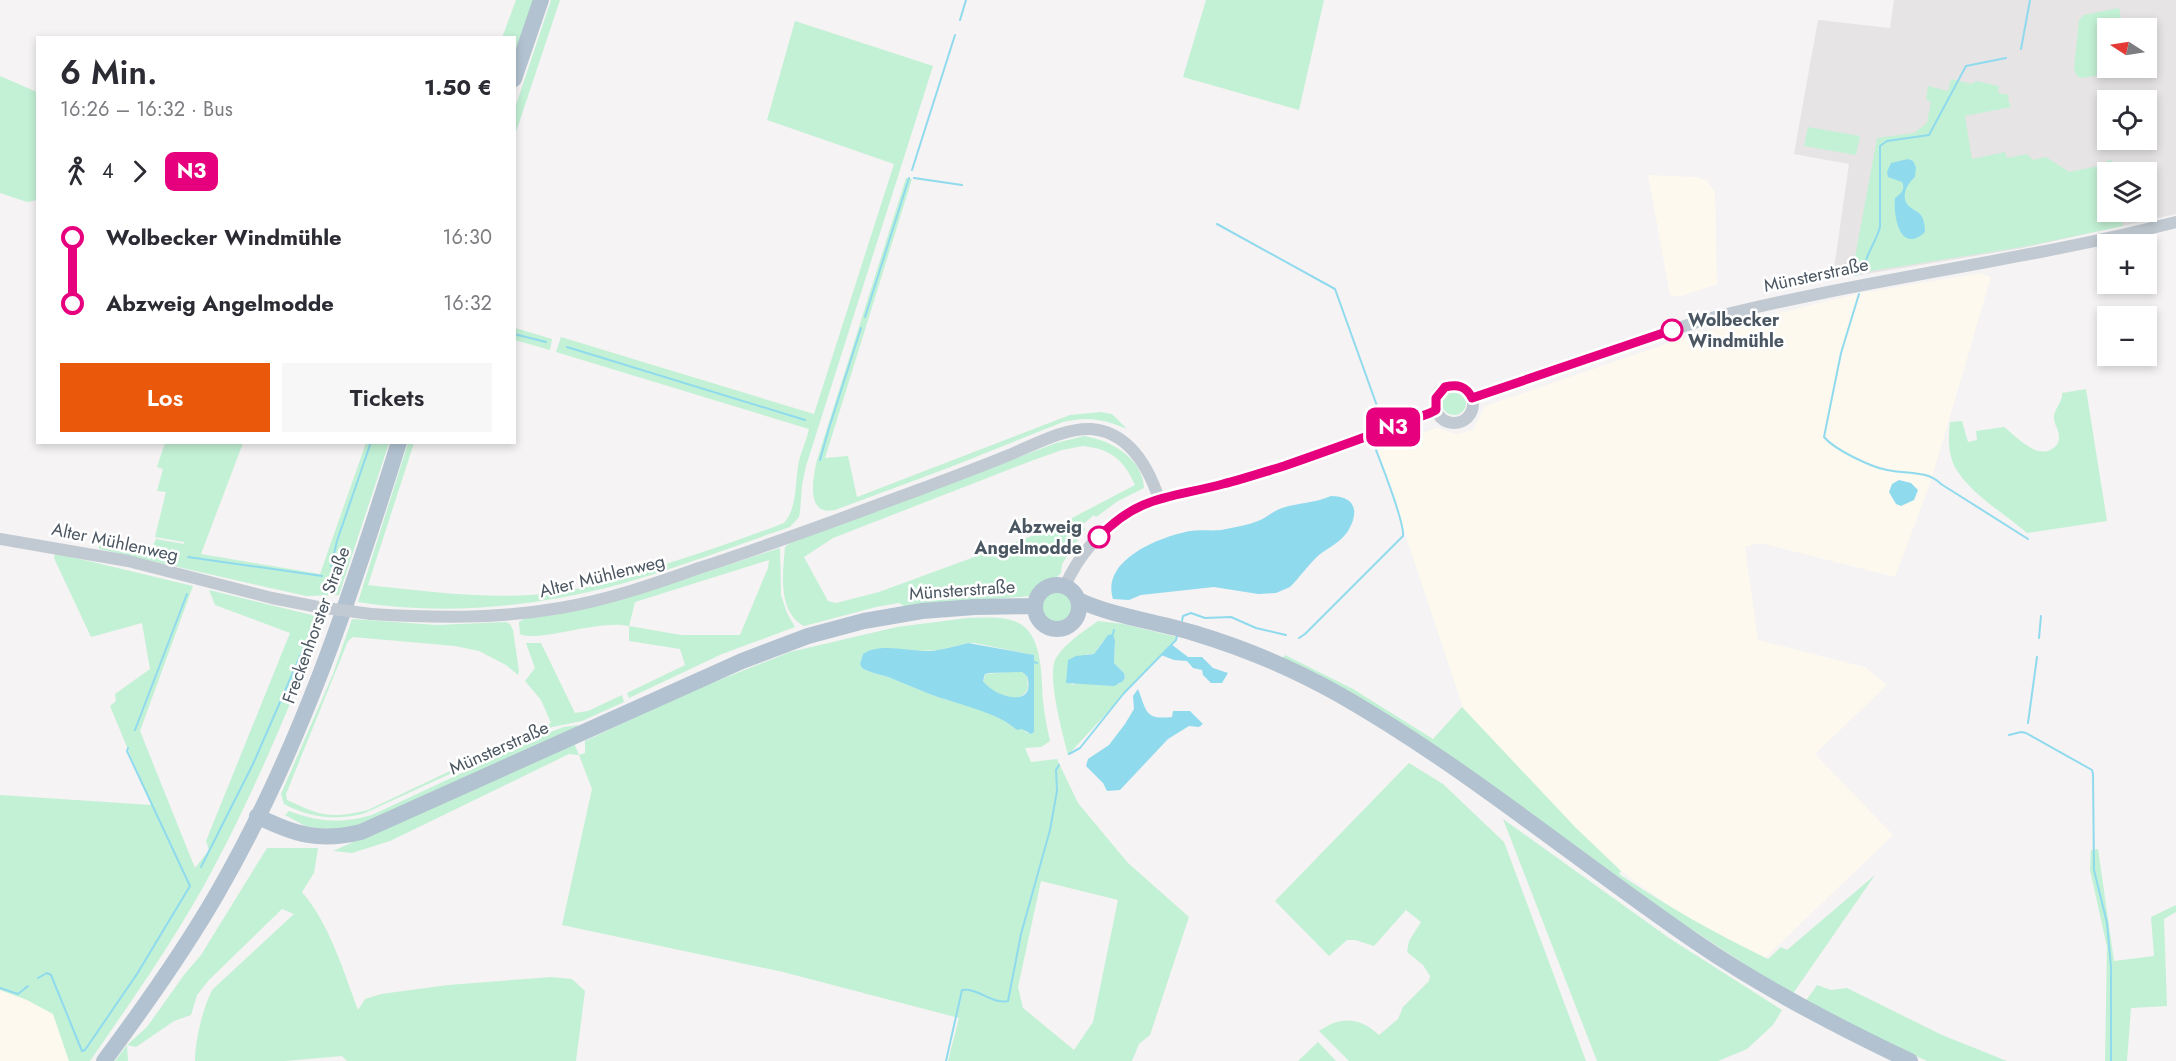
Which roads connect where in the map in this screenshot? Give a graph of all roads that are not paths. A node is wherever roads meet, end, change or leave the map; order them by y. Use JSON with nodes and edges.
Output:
{"nodes":[{"id":1,"x":541,"y":0,"type":"edge"},
{"id":2,"x":516,"y":74,"type":"edge"},
{"id":3,"x":2176,"y":222,"type":"edge"},
{"id":4,"x":1472,"y":398,"type":"junction"},
{"id":5,"x":1436,"y":410,"type":"junction"},
{"id":6,"x":398,"y":444,"type":"edge"},
{"id":7,"x":1159,"y":499,"type":"junction"},
{"id":8,"x":0,"y":539,"type":"edge"},
{"id":9,"x":1065,"y":586,"type":"junction"},
{"id":10,"x":1078,"y":600,"type":"junction"},
{"id":11,"x":1035,"y":606,"type":"junction"},
{"id":12,"x":1113,"y":614,"type":"junction"},
{"id":13,"x":1076,"y":619,"type":"junction"},
{"id":14,"x":257,"y":816,"type":"junction"},
{"id":15,"x":104,"y":1061,"type":"edge"},
{"id":16,"x":1910,"y":1061,"type":"edge"}],
"edges":[{"from":1,"to":2,"type":"main road"},
{"from":3,"to":4,"type":"street","name":"Münsterstraße"},
{"from":4,"to":5,"type":"street"},
{"from":4,"to":5,"type":"street"},
{"from":5,"to":7,"type":"street"},
{"from":6,"to":14,"type":"main road","name":"Freckenhorster Straße"},
{"from":7,"to":8,"type":"street","name":"Alter Mühlenweg","bridge":true},
{"from":7,"to":9,"type":"street"},
{"from":9,"to":10,"type":"main road"},
{"from":9,"to":11,"type":"main road"},
{"from":10,"to":12,"type":"main road"},
{"from":10,"to":13,"type":"main road"},
{"from":11,"to":13,"type":"main road"},
{"from":11,"to":14,"type":"main road","name":"Münsterstraße"},
{"from":12,"to":13,"type":"main road"},
{"from":12,"to":16,"type":"main road"},
{"from":14,"to":15,"type":"main road"}]}
